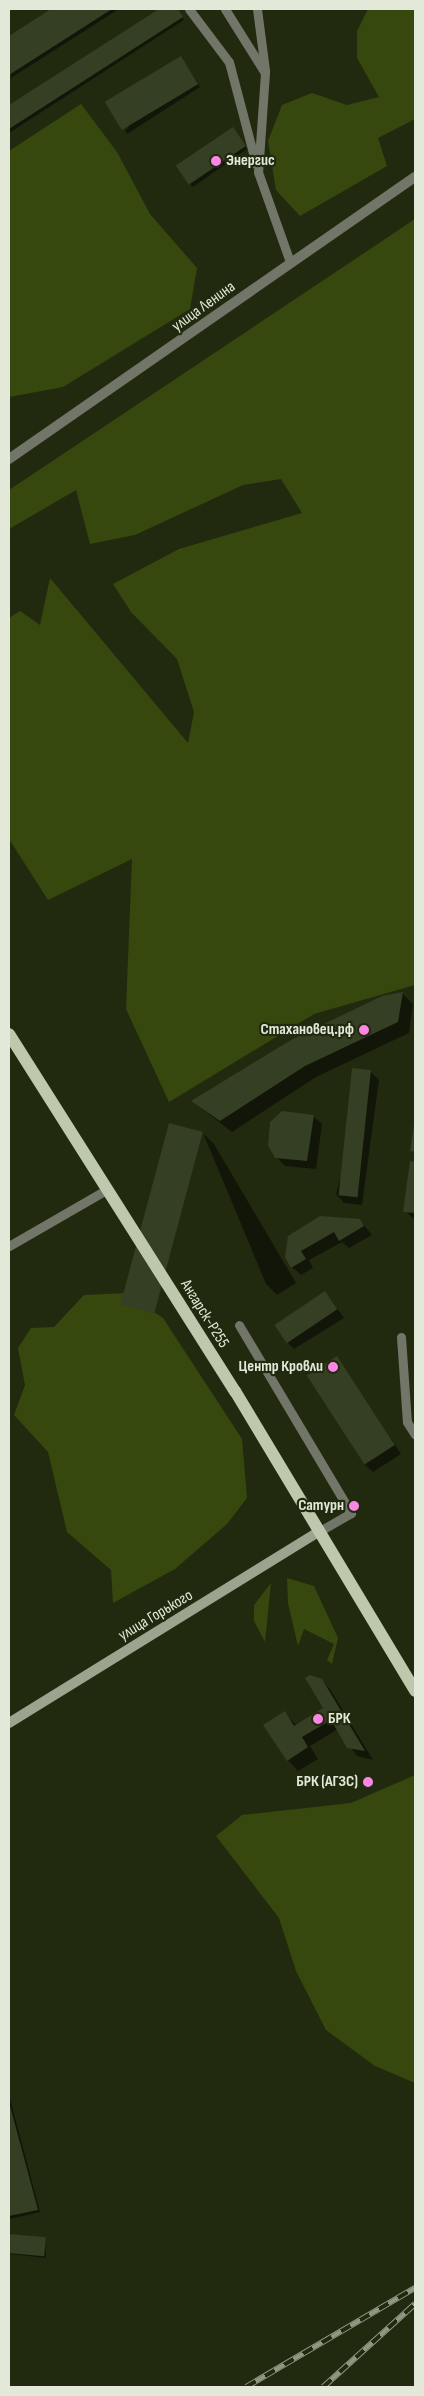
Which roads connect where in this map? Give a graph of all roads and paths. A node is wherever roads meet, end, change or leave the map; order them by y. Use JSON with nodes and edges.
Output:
{"nodes":[{"id":1,"x":189,"y":9,"type":"edge"},
{"id":2,"x":225,"y":9,"type":"edge"},
{"id":3,"x":257,"y":9,"type":"edge"},
{"id":4,"x":266,"y":73,"type":"junction"},
{"id":5,"x":258,"y":172,"type":"junction"},
{"id":6,"x":415,"y":177,"type":"edge"},
{"id":7,"x":290,"y":262,"type":"junction"},
{"id":8,"x":9,"y":459,"type":"edge"},
{"id":9,"x":9,"y":1034,"type":"edge"},
{"id":10,"x":106,"y":1190,"type":"junction"},
{"id":11,"x":9,"y":1246,"type":"edge"},
{"id":12,"x":239,"y":1325,"type":"dead end"},
{"id":13,"x":401,"y":1337,"type":"dead end"},
{"id":14,"x":415,"y":1435,"type":"edge"},
{"id":15,"x":317,"y":1533,"type":"junction"},
{"id":16,"x":415,"y":1691,"type":"edge"},
{"id":17,"x":9,"y":1723,"type":"edge"}],
"edges":[{"from":1,"to":5,"type":"lane"},
{"from":2,"to":4,"type":"lane"},
{"from":3,"to":4,"type":"lane"},
{"from":4,"to":5,"type":"lane"},
{"from":5,"to":7,"type":"lane"},
{"from":6,"to":7,"type":"street","name":"улица Ленина"},
{"from":7,"to":8,"type":"street","name":"улица Ленина"},
{"from":9,"to":10,"type":"main road","name":"Ангарск-Р255"},
{"from":10,"to":11,"type":"lane"},
{"from":10,"to":15,"type":"main road","name":"Ангарск-Р255"},
{"from":12,"to":15,"type":"lane"},
{"from":13,"to":14,"type":"lane"},
{"from":15,"to":16,"type":"main road","name":"Ангарск-Р255"},
{"from":15,"to":17,"type":"street","name":"улица Горького"}]}
